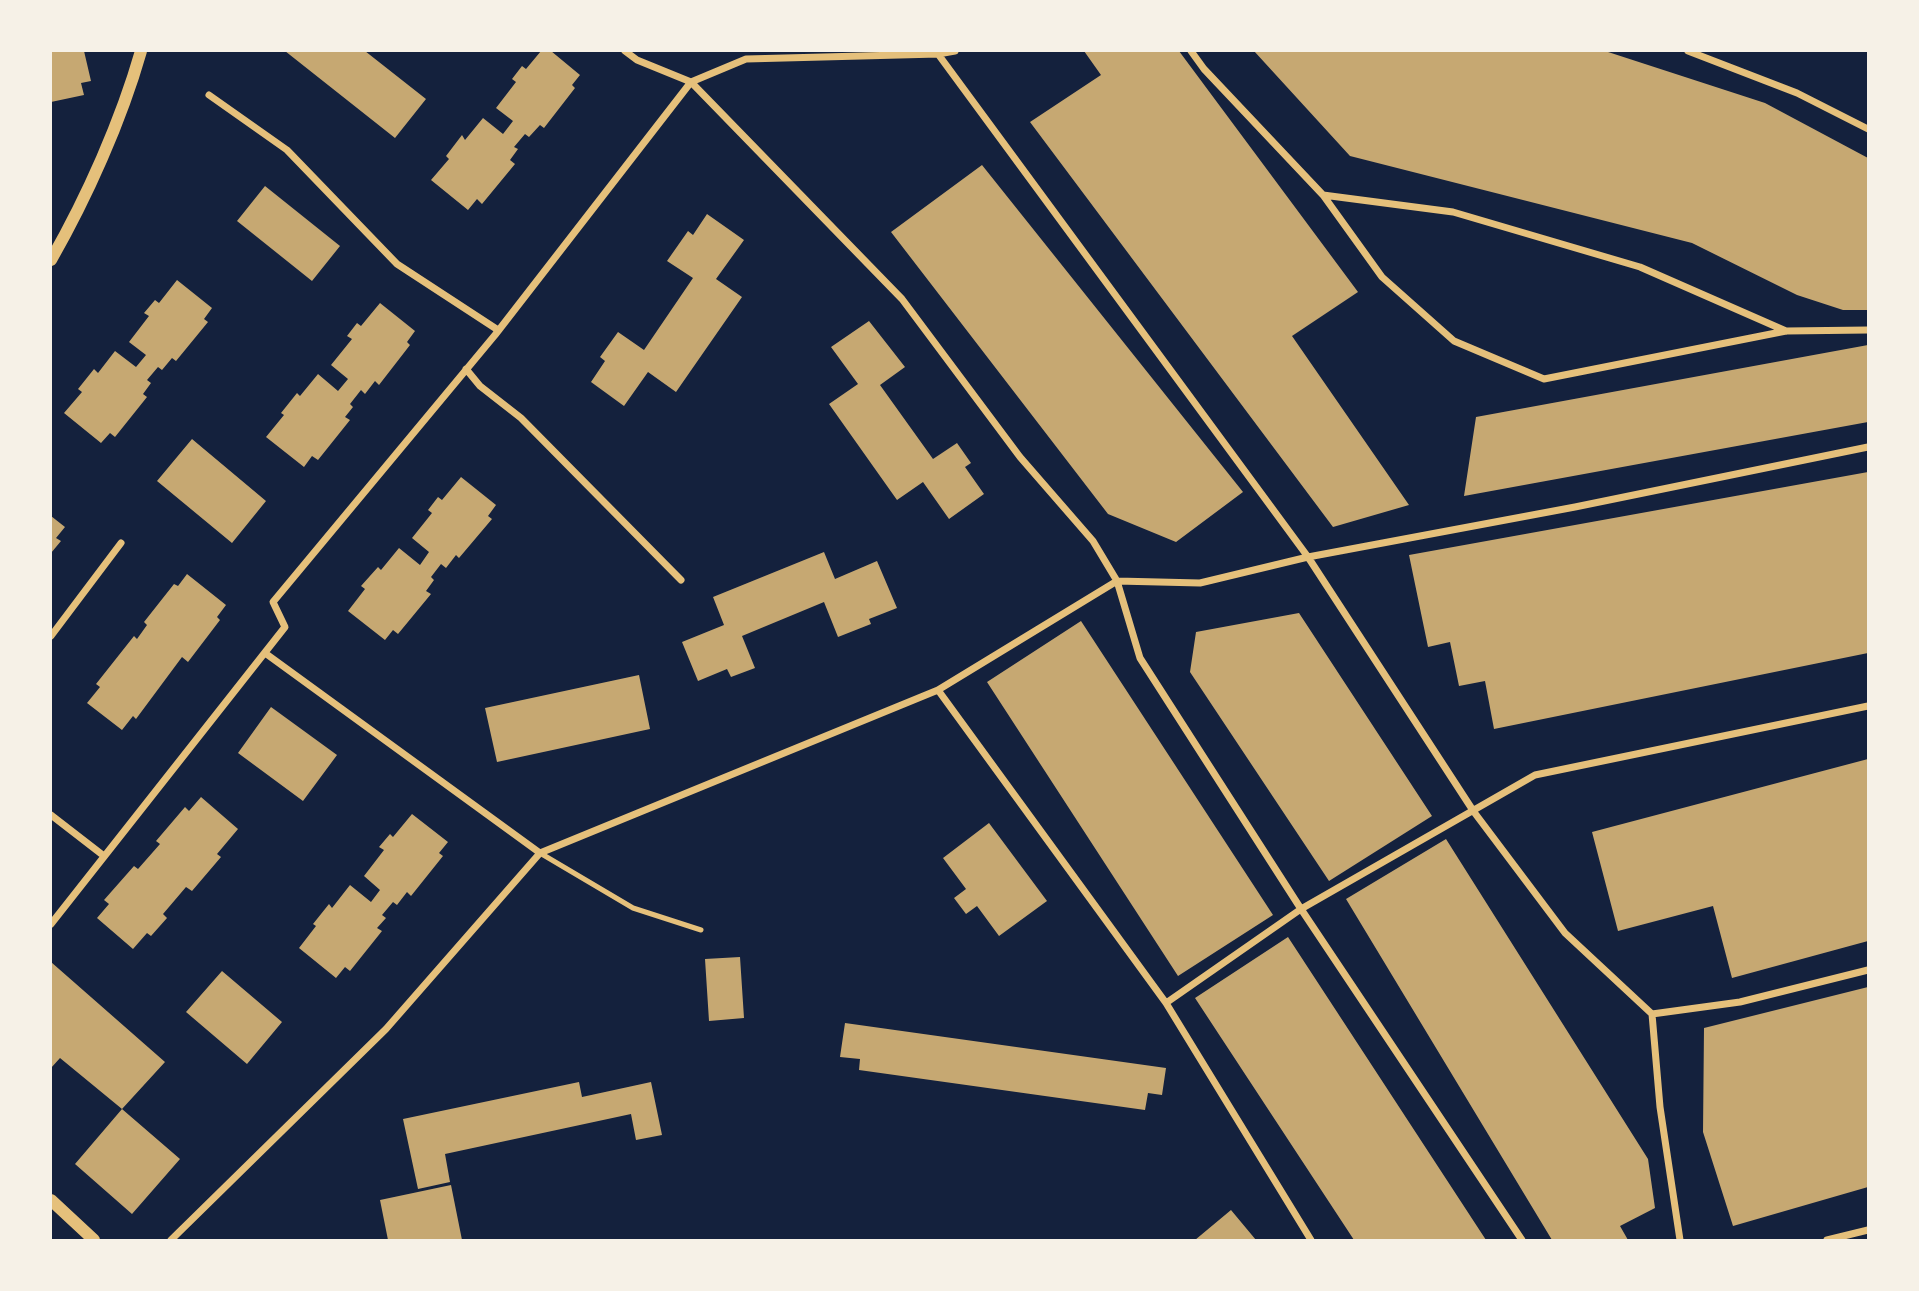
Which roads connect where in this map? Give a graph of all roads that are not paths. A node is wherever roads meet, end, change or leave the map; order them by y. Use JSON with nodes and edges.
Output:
{"nodes":[{"id":1,"x":141,"y":51,"type":"edge"},
{"id":2,"x":625,"y":51,"type":"edge"},
{"id":3,"x":955,"y":51,"type":"edge"},
{"id":4,"x":1191,"y":51,"type":"edge"},
{"id":5,"x":1688,"y":51,"type":"edge"},
{"id":6,"x":938,"y":54,"type":"junction"},
{"id":7,"x":691,"y":82,"type":"junction"},
{"id":8,"x":209,"y":95,"type":"dead end"},
{"id":9,"x":1868,"y":129,"type":"edge"},
{"id":10,"x":1323,"y":195,"type":"junction"},
{"id":11,"x":51,"y":260,"type":"edge"},
{"id":12,"x":498,"y":330,"type":"junction"},
{"id":13,"x":1868,"y":330,"type":"edge"},
{"id":14,"x":1786,"y":331,"type":"junction"},
{"id":15,"x":466,"y":369,"type":"junction"},
{"id":16,"x":1868,"y":447,"type":"edge"},
{"id":17,"x":121,"y":543,"type":"dead end"},
{"id":18,"x":1308,"y":557,"type":"junction"},
{"id":19,"x":681,"y":580,"type":"dead end"},
{"id":20,"x":1117,"y":581,"type":"junction"},
{"id":21,"x":51,"y":636,"type":"edge"},
{"id":22,"x":265,"y":653,"type":"junction"},
{"id":23,"x":938,"y":690,"type":"junction"},
{"id":24,"x":1868,"y":706,"type":"edge"},
{"id":25,"x":1474,"y":812,"type":"junction"},
{"id":26,"x":51,"y":815,"type":"edge"},
{"id":27,"x":540,"y":853,"type":"junction"},
{"id":28,"x":104,"y":856,"type":"junction"},
{"id":29,"x":1301,"y":909,"type":"junction"},
{"id":30,"x":51,"y":924,"type":"edge"},
{"id":31,"x":701,"y":930,"type":"dead end"},
{"id":32,"x":1868,"y":970,"type":"edge"},
{"id":33,"x":1166,"y":1003,"type":"junction"},
{"id":34,"x":1652,"y":1014,"type":"junction"},
{"id":35,"x":51,"y":1200,"type":"edge"},
{"id":36,"x":1868,"y":1230,"type":"edge"},
{"id":37,"x":94,"y":1240,"type":"edge"},
{"id":38,"x":171,"y":1240,"type":"edge"},
{"id":39,"x":1311,"y":1240,"type":"edge"},
{"id":40,"x":1522,"y":1240,"type":"edge"},
{"id":41,"x":1680,"y":1240,"type":"edge"},
{"id":42,"x":1827,"y":1240,"type":"edge"}],
"edges":[{"from":1,"to":11,"type":"street"},
{"from":2,"to":7,"type":"street"},
{"from":3,"to":6,"type":"street"},
{"from":4,"to":10,"type":"street"},
{"from":5,"to":9,"type":"street"},
{"from":6,"to":7,"type":"street"},
{"from":6,"to":18,"type":"street"},
{"from":7,"to":12,"type":"street"},
{"from":7,"to":20,"type":"street"},
{"from":8,"to":12,"type":"street"},
{"from":10,"to":14,"type":"street"},
{"from":10,"to":14,"type":"street"},
{"from":12,"to":15,"type":"street"},
{"from":13,"to":14,"type":"street"},
{"from":15,"to":19,"type":"street"},
{"from":15,"to":22,"type":"street"},
{"from":16,"to":18,"type":"street"},
{"from":17,"to":21,"type":"street"},
{"from":18,"to":20,"type":"street"},
{"from":18,"to":25,"type":"street"},
{"from":20,"to":23,"type":"street"},
{"from":20,"to":29,"type":"street"},
{"from":22,"to":27,"type":"street"},
{"from":22,"to":28,"type":"street"},
{"from":23,"to":27,"type":"street"},
{"from":23,"to":33,"type":"street"},
{"from":24,"to":25,"type":"street"},
{"from":25,"to":29,"type":"street"},
{"from":25,"to":34,"type":"street"},
{"from":26,"to":28,"type":"street"},
{"from":27,"to":31,"type":"lane"},
{"from":27,"to":38,"type":"street"},
{"from":28,"to":30,"type":"street"},
{"from":29,"to":33,"type":"street"},
{"from":29,"to":40,"type":"street"},
{"from":32,"to":34,"type":"street"},
{"from":33,"to":39,"type":"street"},
{"from":34,"to":41,"type":"street"},
{"from":35,"to":37,"type":"street"},
{"from":36,"to":42,"type":"street"}]}
